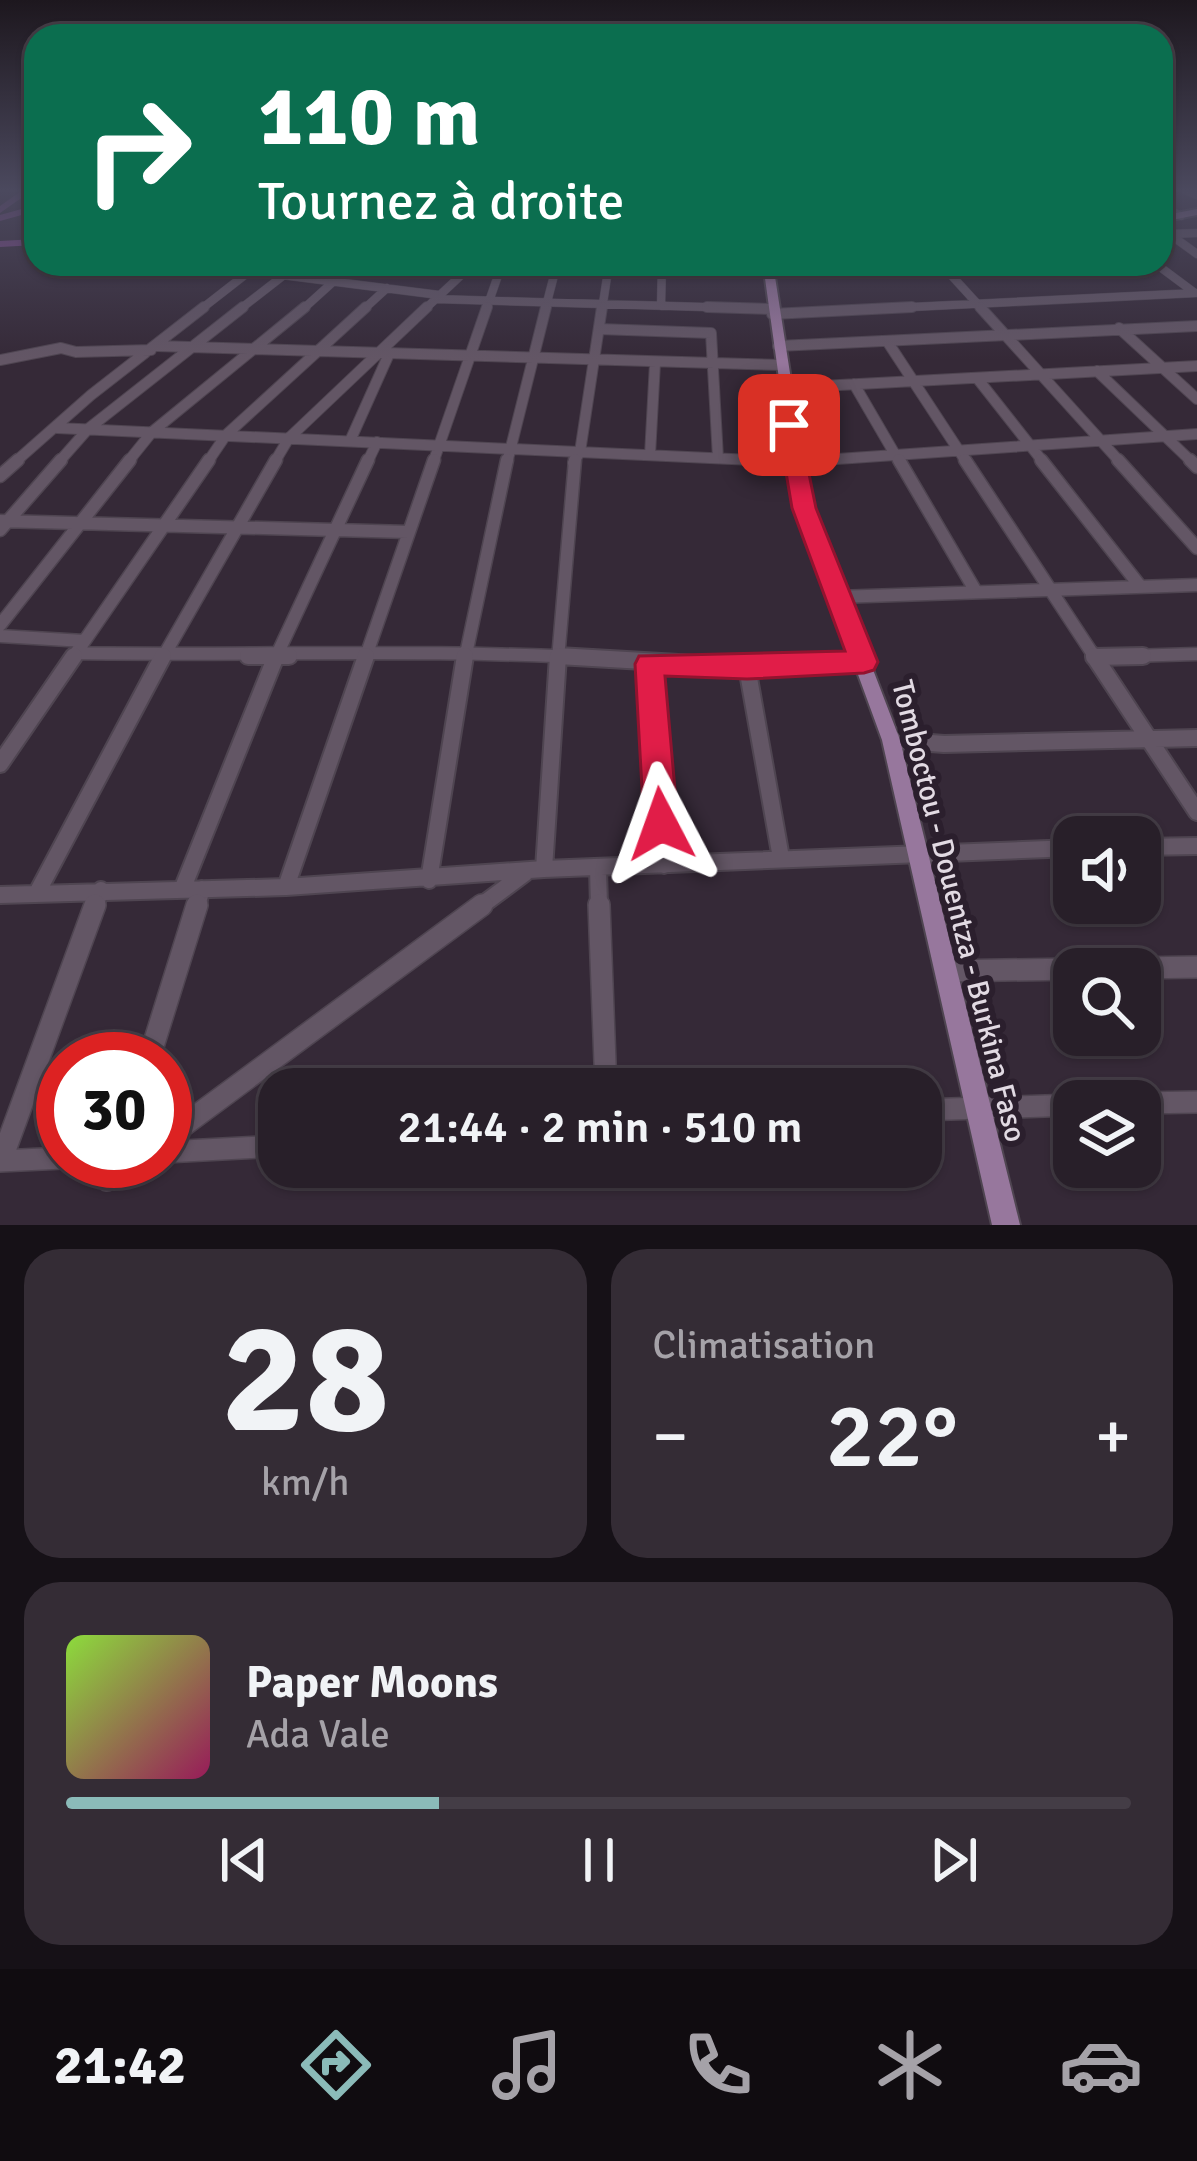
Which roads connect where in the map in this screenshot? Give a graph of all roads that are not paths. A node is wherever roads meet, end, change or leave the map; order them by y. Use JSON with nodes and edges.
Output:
{"nodes":[{"id":1,"x":244,"y":276,"type":"edge"},
{"id":2,"x":283,"y":276,"type":"edge"},
{"id":3,"x":292,"y":276,"type":"edge"},
{"id":4,"x":460,"y":276,"type":"edge"},
{"id":5,"x":497,"y":276,"type":"edge"},
{"id":6,"x":554,"y":276,"type":"edge"},
{"id":7,"x":607,"y":276,"type":"edge"},
{"id":8,"x":662,"y":276,"type":"edge"},
{"id":9,"x":769,"y":276,"type":"edge"},
{"id":10,"x":952,"y":276,"type":"edge"},
{"id":11,"x":1172,"y":276,"type":"edge"},
{"id":12,"x":334,"y":281,"type":"junction"},
{"id":13,"x":387,"y":288,"type":"junction"},
{"id":14,"x":1197,"y":294,"type":"edge"},
{"id":15,"x":438,"y":297,"type":"junction"},
{"id":16,"x":487,"y":302,"type":"junction"},
{"id":17,"x":548,"y":304,"type":"junction"},
{"id":18,"x":977,"y":304,"type":"junction"},
{"id":19,"x":602,"y":305,"type":"junction"},
{"id":20,"x":662,"y":306,"type":"junction"},
{"id":21,"x":772,"y":311,"type":"junction"},
{"id":22,"x":1197,"y":326,"type":"edge"},
{"id":23,"x":599,"y":328,"type":"junction"},
{"id":24,"x":1119,"y":328,"type":"junction"},
{"id":25,"x":1005,"y":334,"type":"junction"},
{"id":26,"x":887,"y":341,"type":"junction"},
{"id":27,"x":196,"y":347,"type":"junction"},
{"id":28,"x":154,"y":348,"type":"junction"},
{"id":29,"x":259,"y":349,"type":"junction"},
{"id":30,"x":315,"y":351,"type":"junction"},
{"id":31,"x":386,"y":354,"type":"junction"},
{"id":32,"x":779,"y":356,"type":"junction"},
{"id":33,"x":468,"y":357,"type":"junction"},
{"id":34,"x":534,"y":359,"type":"junction"},
{"id":35,"x":0,"y":360,"type":"edge"},
{"id":36,"x":595,"y":361,"type":"junction"},
{"id":37,"x":655,"y":363,"type":"junction"},
{"id":38,"x":715,"y":365,"type":"junction"},
{"id":39,"x":1197,"y":366,"type":"edge"},
{"id":40,"x":1162,"y":368,"type":"junction"},
{"id":41,"x":1097,"y":371,"type":"junction"},
{"id":42,"x":1040,"y":374,"type":"junction"},
{"id":43,"x":977,"y":378,"type":"junction"},
{"id":44,"x":913,"y":381,"type":"junction"},
{"id":45,"x":854,"y":384,"type":"junction"},
{"id":46,"x":784,"y":388,"type":"junction"},
{"id":47,"x":1197,"y":399,"type":"edge"},
{"id":48,"x":57,"y":428,"type":"junction"},
{"id":49,"x":88,"y":429,"type":"junction"},
{"id":50,"x":152,"y":432,"type":"junction"},
{"id":51,"x":1197,"y":434,"type":"edge"},
{"id":52,"x":226,"y":435,"type":"junction"},
{"id":53,"x":1165,"y":436,"type":"junction"},
{"id":54,"x":289,"y":438,"type":"junction"},
{"id":55,"x":350,"y":441,"type":"junction"},
{"id":56,"x":1100,"y":441,"type":"junction"},
{"id":57,"x":377,"y":442,"type":"junction"},
{"id":58,"x":438,"y":445,"type":"junction"},
{"id":59,"x":1030,"y":445,"type":"junction"},
{"id":60,"x":510,"y":448,"type":"junction"},
{"id":61,"x":958,"y":450,"type":"junction"},
{"id":62,"x":580,"y":452,"type":"junction"},
{"id":63,"x":897,"y":454,"type":"junction"},
{"id":64,"x":650,"y":455,"type":"junction"},
{"id":65,"x":718,"y":458,"type":"junction"},
{"id":66,"x":794,"y":462,"type":"junction"},
{"id":67,"x":1197,"y":467,"type":"edge"},
{"id":68,"x":0,"y":476,"type":"edge"},
{"id":69,"x":80,"y":523,"type":"junction"},
{"id":70,"x":3,"y":524,"type":"edge"},
{"id":71,"x":162,"y":525,"type":"junction"},
{"id":72,"x":237,"y":527,"type":"junction"},
{"id":73,"x":336,"y":530,"type":"junction"},
{"id":74,"x":408,"y":532,"type":"junction"},
{"id":75,"x":1197,"y":548,"type":"edge"},
{"id":76,"x":1197,"y":585,"type":"edge"},
{"id":77,"x":1140,"y":586,"type":"junction"},
{"id":78,"x":1049,"y":588,"type":"junction"},
{"id":79,"x":975,"y":590,"type":"junction"},
{"id":80,"x":837,"y":597,"type":"junction"},
{"id":81,"x":0,"y":625,"type":"edge"},
{"id":82,"x":0,"y":636,"type":"edge"},
{"id":83,"x":80,"y":647,"type":"junction"},
{"id":84,"x":466,"y":650,"type":"junction"},
{"id":85,"x":367,"y":653,"type":"junction"},
{"id":86,"x":164,"y":654,"type":"junction"},
{"id":87,"x":1197,"y":654,"type":"edge"},
{"id":88,"x":556,"y":655,"type":"junction"},
{"id":89,"x":276,"y":656,"type":"junction"},
{"id":90,"x":1094,"y":657,"type":"junction"},
{"id":91,"x":864,"y":662,"type":"junction"},
{"id":92,"x":650,"y":664,"type":"junction"},
{"id":93,"x":747,"y":667,"type":"junction"},
{"id":94,"x":1197,"y":737,"type":"edge"},
{"id":95,"x":1148,"y":739,"type":"junction"},
{"id":96,"x":891,"y":740,"type":"junction"},
{"id":97,"x":0,"y":764,"type":"edge"},
{"id":98,"x":1197,"y":812,"type":"edge"},
{"id":99,"x":1197,"y":846,"type":"edge"},
{"id":100,"x":1161,"y":847,"type":"edge"},
{"id":101,"x":1053,"y":848,"type":"edge"},
{"id":102,"x":917,"y":851,"type":"junction"},
{"id":103,"x":781,"y":858,"type":"junction"},
{"id":104,"x":664,"y":865,"type":"junction"},
{"id":105,"x":598,"y":867,"type":"junction"},
{"id":106,"x":537,"y":869,"type":"junction"},
{"id":107,"x":429,"y":880,"type":"junction"},
{"id":108,"x":286,"y":887,"type":"junction"},
{"id":109,"x":192,"y":889,"type":"junction"},
{"id":110,"x":101,"y":890,"type":"junction"},
{"id":111,"x":37,"y":893,"type":"junction"},
{"id":112,"x":1,"y":897,"type":"edge"},
{"id":113,"x":1197,"y":967,"type":"edge"},
{"id":114,"x":946,"y":971,"type":"junction"},
{"id":115,"x":156,"y":1032,"type":"edge"},
{"id":116,"x":605,"y":1068,"type":"edge"},
{"id":117,"x":1197,"y":1102,"type":"edge"},
{"id":118,"x":1161,"y":1103,"type":"edge"},
{"id":119,"x":1053,"y":1105,"type":"edge"},
{"id":120,"x":978,"y":1106,"type":"junction"},
{"id":121,"x":942,"y":1108,"type":"edge"},
{"id":122,"x":192,"y":1119,"type":"edge"},
{"id":123,"x":258,"y":1147,"type":"edge"},
{"id":124,"x":192,"y":1151,"type":"edge"},
{"id":125,"x":36,"y":1159,"type":"edge"},
{"id":126,"x":0,"y":1161,"type":"edge"},
{"id":127,"x":1006,"y":1225,"type":"edge"}],
"edges":[{"from":1,"to":28,"type":"street"},
{"from":2,"to":27,"type":"street"},
{"from":3,"to":12,"type":"street"},
{"from":4,"to":15,"type":"street"},
{"from":5,"to":16,"type":"street"},
{"from":6,"to":17,"type":"street"},
{"from":7,"to":19,"type":"street"},
{"from":8,"to":20,"type":"street"},
{"from":9,"to":21,"type":"main road","name":"Tomboctou - Douentza - Burkina Faso"},
{"from":10,"to":18,"type":"street"},
{"from":11,"to":14,"type":"street"},
{"from":12,"to":13,"type":"street"},
{"from":12,"to":29,"type":"street"},
{"from":13,"to":15,"type":"street"},
{"from":13,"to":30,"type":"street"},
{"from":14,"to":18,"type":"street"},
{"from":15,"to":16,"type":"street"},
{"from":15,"to":31,"type":"street"},
{"from":16,"to":17,"type":"street"},
{"from":16,"to":33,"type":"street"},
{"from":17,"to":19,"type":"street"},
{"from":17,"to":34,"type":"street"},
{"from":18,"to":21,"type":"street"},
{"from":18,"to":25,"type":"street"},
{"from":19,"to":20,"type":"street"},
{"from":19,"to":23,"type":"street"},
{"from":20,"to":21,"type":"street"},
{"from":21,"to":32,"type":"main road","name":"Tomboctou - Douentza - Burkina Faso"},
{"from":22,"to":24,"type":"street"},
{"from":23,"to":36,"type":"street"},
{"from":23,"to":38,"type":"street"},
{"from":24,"to":25,"type":"street"},
{"from":24,"to":40,"type":"street"},
{"from":25,"to":26,"type":"street"},
{"from":25,"to":42,"type":"street"},
{"from":26,"to":32,"type":"street"},
{"from":26,"to":44,"type":"street"},
{"from":27,"to":28,"type":"street"},
{"from":27,"to":29,"type":"street"},
{"from":27,"to":49,"type":"street"},
{"from":28,"to":35,"type":"street"},
{"from":28,"to":48,"type":"street"},
{"from":29,"to":30,"type":"street"},
{"from":29,"to":50,"type":"street"},
{"from":30,"to":31,"type":"street"},
{"from":30,"to":52,"type":"street"},
{"from":31,"to":33,"type":"street"},
{"from":31,"to":54,"type":"street"},
{"from":31,"to":55,"type":"street"},
{"from":32,"to":38,"type":"street"},
{"from":32,"to":46,"type":"main road","name":"Tomboctou - Douentza - Burkina Faso"},
{"from":33,"to":34,"type":"street"},
{"from":33,"to":58,"type":"street"},
{"from":34,"to":36,"type":"street"},
{"from":34,"to":60,"type":"street"},
{"from":36,"to":37,"type":"street"},
{"from":36,"to":62,"type":"street"},
{"from":37,"to":38,"type":"street"},
{"from":37,"to":64,"type":"street"},
{"from":38,"to":65,"type":"street"},
{"from":39,"to":40,"type":"street"},
{"from":40,"to":41,"type":"street"},
{"from":40,"to":47,"type":"street"},
{"from":41,"to":42,"type":"street"},
{"from":41,"to":53,"type":"street"},
{"from":42,"to":43,"type":"street"},
{"from":42,"to":56,"type":"street"},
{"from":43,"to":44,"type":"street"},
{"from":43,"to":59,"type":"street"},
{"from":44,"to":45,"type":"street"},
{"from":44,"to":61,"type":"street"},
{"from":45,"to":46,"type":"street"},
{"from":45,"to":63,"type":"street"},
{"from":46,"to":66,"type":"main road","name":"Tomboctou - Douentza - Burkina Faso"},
{"from":48,"to":49,"type":"street"},
{"from":48,"to":68,"type":"street"},
{"from":49,"to":50,"type":"street"},
{"from":49,"to":70,"type":"street"},
{"from":50,"to":52,"type":"street"},
{"from":50,"to":69,"type":"street"},
{"from":51,"to":53,"type":"street"},
{"from":52,"to":54,"type":"street"},
{"from":52,"to":71,"type":"street"},
{"from":53,"to":56,"type":"street"},
{"from":53,"to":67,"type":"street"},
{"from":54,"to":55,"type":"street"},
{"from":54,"to":72,"type":"street"},
{"from":55,"to":57,"type":"street"},
{"from":56,"to":59,"type":"street"},
{"from":56,"to":75,"type":"street"},
{"from":57,"to":58,"type":"street"},
{"from":57,"to":73,"type":"street"},
{"from":58,"to":60,"type":"street"},
{"from":58,"to":74,"type":"street"},
{"from":59,"to":61,"type":"street"},
{"from":59,"to":77,"type":"street"},
{"from":60,"to":62,"type":"street"},
{"from":60,"to":84,"type":"street"},
{"from":61,"to":63,"type":"street"},
{"from":61,"to":78,"type":"street"},
{"from":62,"to":64,"type":"street"},
{"from":62,"to":88,"type":"street"},
{"from":63,"to":66,"type":"street"},
{"from":63,"to":79,"type":"street"},
{"from":64,"to":65,"type":"street"},
{"from":65,"to":66,"type":"street"},
{"from":66,"to":80,"type":"main road","name":"Tomboctou - Douentza - Burkina Faso"},
{"from":69,"to":70,"type":"street"},
{"from":69,"to":71,"type":"street"},
{"from":69,"to":81,"type":"street"},
{"from":71,"to":72,"type":"street"},
{"from":71,"to":83,"type":"street"},
{"from":72,"to":73,"type":"street"},
{"from":72,"to":86,"type":"street"},
{"from":73,"to":74,"type":"street"},
{"from":73,"to":89,"type":"street"},
{"from":74,"to":85,"type":"street"},
{"from":76,"to":77,"type":"street"},
{"from":77,"to":78,"type":"street"},
{"from":78,"to":79,"type":"street"},
{"from":78,"to":90,"type":"street"},
{"from":79,"to":80,"type":"street"},
{"from":80,"to":91,"type":"main road","name":"Tomboctou - Douentza - Burkina Faso"},
{"from":82,"to":83,"type":"street"},
{"from":83,"to":86,"type":"street"},
{"from":83,"to":97,"type":"street"},
{"from":84,"to":85,"type":"street"},
{"from":84,"to":88,"type":"street"},
{"from":84,"to":107,"type":"street"},
{"from":85,"to":89,"type":"street"},
{"from":85,"to":108,"type":"street"},
{"from":86,"to":89,"type":"street"},
{"from":86,"to":111,"type":"street"},
{"from":87,"to":90,"type":"street"},
{"from":88,"to":92,"type":"street"},
{"from":88,"to":106,"type":"street"},
{"from":89,"to":109,"type":"street"},
{"from":90,"to":95,"type":"street"},
{"from":91,"to":93,"type":"street"},
{"from":91,"to":96,"type":"main road","name":"Tomboctou - Douentza - Burkina Faso"},
{"from":92,"to":93,"type":"street"},
{"from":92,"to":104,"type":"street"},
{"from":93,"to":103,"type":"street"},
{"from":94,"to":95,"type":"street"},
{"from":95,"to":96,"type":"street"},
{"from":95,"to":98,"type":"street"},
{"from":96,"to":102,"type":"main road","name":"Tomboctou - Douentza - Burkina Faso"},
{"from":99,"to":100,"type":"street"},
{"from":101,"to":102,"type":"street"},
{"from":102,"to":103,"type":"street"},
{"from":102,"to":114,"type":"main road","name":"Tomboctou - Douentza - Burkina Faso"},
{"from":103,"to":104,"type":"street"},
{"from":104,"to":105,"type":"street"},
{"from":105,"to":106,"type":"street"},
{"from":105,"to":116,"type":"street"},
{"from":106,"to":107,"type":"street"},
{"from":106,"to":122,"type":"street"},
{"from":107,"to":108,"type":"street"},
{"from":108,"to":109,"type":"street"},
{"from":109,"to":110,"type":"street"},
{"from":109,"to":115,"type":"street"},
{"from":110,"to":111,"type":"street"},
{"from":110,"to":126,"type":"street"},
{"from":111,"to":112,"type":"street"},
{"from":113,"to":114,"type":"street"},
{"from":114,"to":120,"type":"main road","name":"Tomboctou - Douentza - Burkina Faso"},
{"from":117,"to":118,"type":"street"},
{"from":119,"to":120,"type":"street"},
{"from":120,"to":121,"type":"street"},
{"from":120,"to":127,"type":"main road","name":"Tomboctou - Douentza - Burkina Faso"},
{"from":123,"to":124,"type":"street"},
{"from":125,"to":126,"type":"street"}]}
